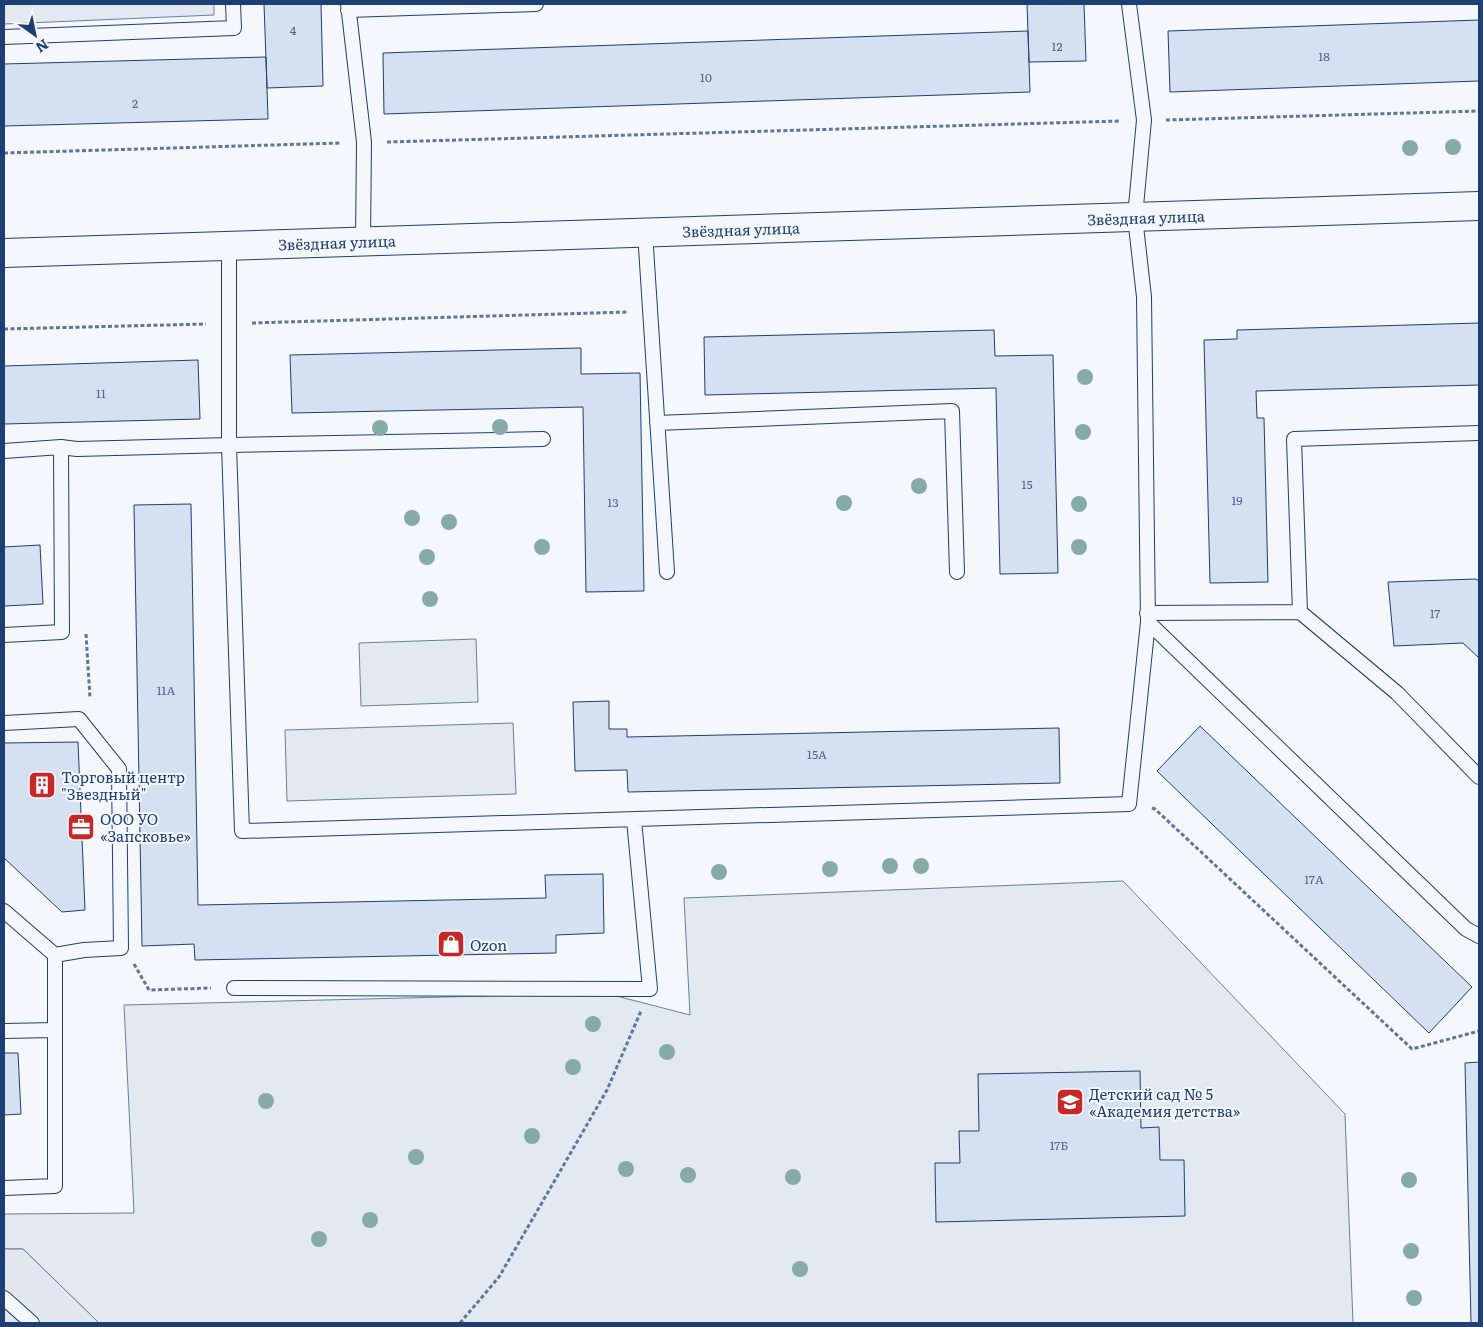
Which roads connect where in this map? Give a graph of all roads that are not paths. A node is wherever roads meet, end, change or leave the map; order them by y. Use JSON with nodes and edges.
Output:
{"nodes":[{"id":1,"x":233,"y":4,"type":"edge"},
{"id":2,"x":536,"y":4,"type":"edge"},
{"id":3,"x":1129,"y":4,"type":"edge"},
{"id":4,"x":1137,"y":4,"type":"edge"},
{"id":5,"x":348,"y":7,"type":"edge"},
{"id":6,"x":4,"y":37,"type":"edge"},
{"id":7,"x":1479,"y":206,"type":"edge"},
{"id":8,"x":1135,"y":217,"type":"junction"},
{"id":9,"x":645,"y":232,"type":"junction"},
{"id":10,"x":362,"y":241,"type":"junction"},
{"id":11,"x":228,"y":246,"type":"junction"},
{"id":12,"x":4,"y":252,"type":"edge"},
{"id":13,"x":657,"y":423,"type":"junction"},
{"id":14,"x":1479,"y":433,"type":"edge"},
{"id":15,"x":543,"y":439,"type":"dead end"},
{"id":16,"x":229,"y":445,"type":"junction"},
{"id":17,"x":61,"y":447,"type":"junction"},
{"id":18,"x":4,"y":451,"type":"edge"},
{"id":19,"x":667,"y":572,"type":"dead end"},
{"id":20,"x":957,"y":572,"type":"dead end"},
{"id":21,"x":1300,"y":612,"type":"junction"},
{"id":22,"x":1148,"y":618,"type":"junction"},
{"id":23,"x":4,"y":634,"type":"edge"},
{"id":24,"x":4,"y":723,"type":"edge"},
{"id":25,"x":1479,"y":777,"type":"edge"},
{"id":26,"x":634,"y":820,"type":"junction"},
{"id":27,"x":4,"y":911,"type":"edge"},
{"id":28,"x":1479,"y":936,"type":"edge"},
{"id":29,"x":55,"y":955,"type":"junction"},
{"id":30,"x":234,"y":988,"type":"road end"},
{"id":31,"x":55,"y":1030,"type":"junction"},
{"id":32,"x":4,"y":1031,"type":"edge"},
{"id":33,"x":4,"y":1188,"type":"edge"},
{"id":34,"x":4,"y":1298,"type":"edge"},
{"id":35,"x":32,"y":1323,"type":"edge"}],
"edges":[{"from":1,"to":6,"type":"lane"},
{"from":2,"to":5,"type":"lane"},
{"from":3,"to":4,"type":"lane"},
{"from":3,"to":8,"type":"lane"},
{"from":5,"to":10,"type":"lane"},
{"from":7,"to":8,"type":"street","name":"Звёздная улица"},
{"from":8,"to":9,"type":"street","name":"Звёздная улица"},
{"from":8,"to":22,"type":"lane"},
{"from":9,"to":10,"type":"street","name":"Звёздная улица"},
{"from":9,"to":13,"type":"lane"},
{"from":10,"to":11,"type":"street","name":"Звёздная улица"},
{"from":11,"to":12,"type":"street","name":"Звёздная улица"},
{"from":11,"to":16,"type":"lane"},
{"from":13,"to":19,"type":"lane"},
{"from":13,"to":20,"type":"lane"},
{"from":14,"to":21,"type":"lane"},
{"from":15,"to":16,"type":"lane"},
{"from":16,"to":17,"type":"lane"},
{"from":16,"to":26,"type":"lane"},
{"from":17,"to":18,"type":"lane"},
{"from":17,"to":23,"type":"lane"},
{"from":21,"to":22,"type":"lane"},
{"from":21,"to":25,"type":"lane"},
{"from":22,"to":26,"type":"lane"},
{"from":22,"to":28,"type":"lane"},
{"from":24,"to":29,"type":"lane"},
{"from":26,"to":30,"type":"lane"},
{"from":27,"to":29,"type":"lane"},
{"from":29,"to":31,"type":"lane"},
{"from":31,"to":32,"type":"lane"},
{"from":31,"to":33,"type":"lane"},
{"from":34,"to":35,"type":"lane"}]}
